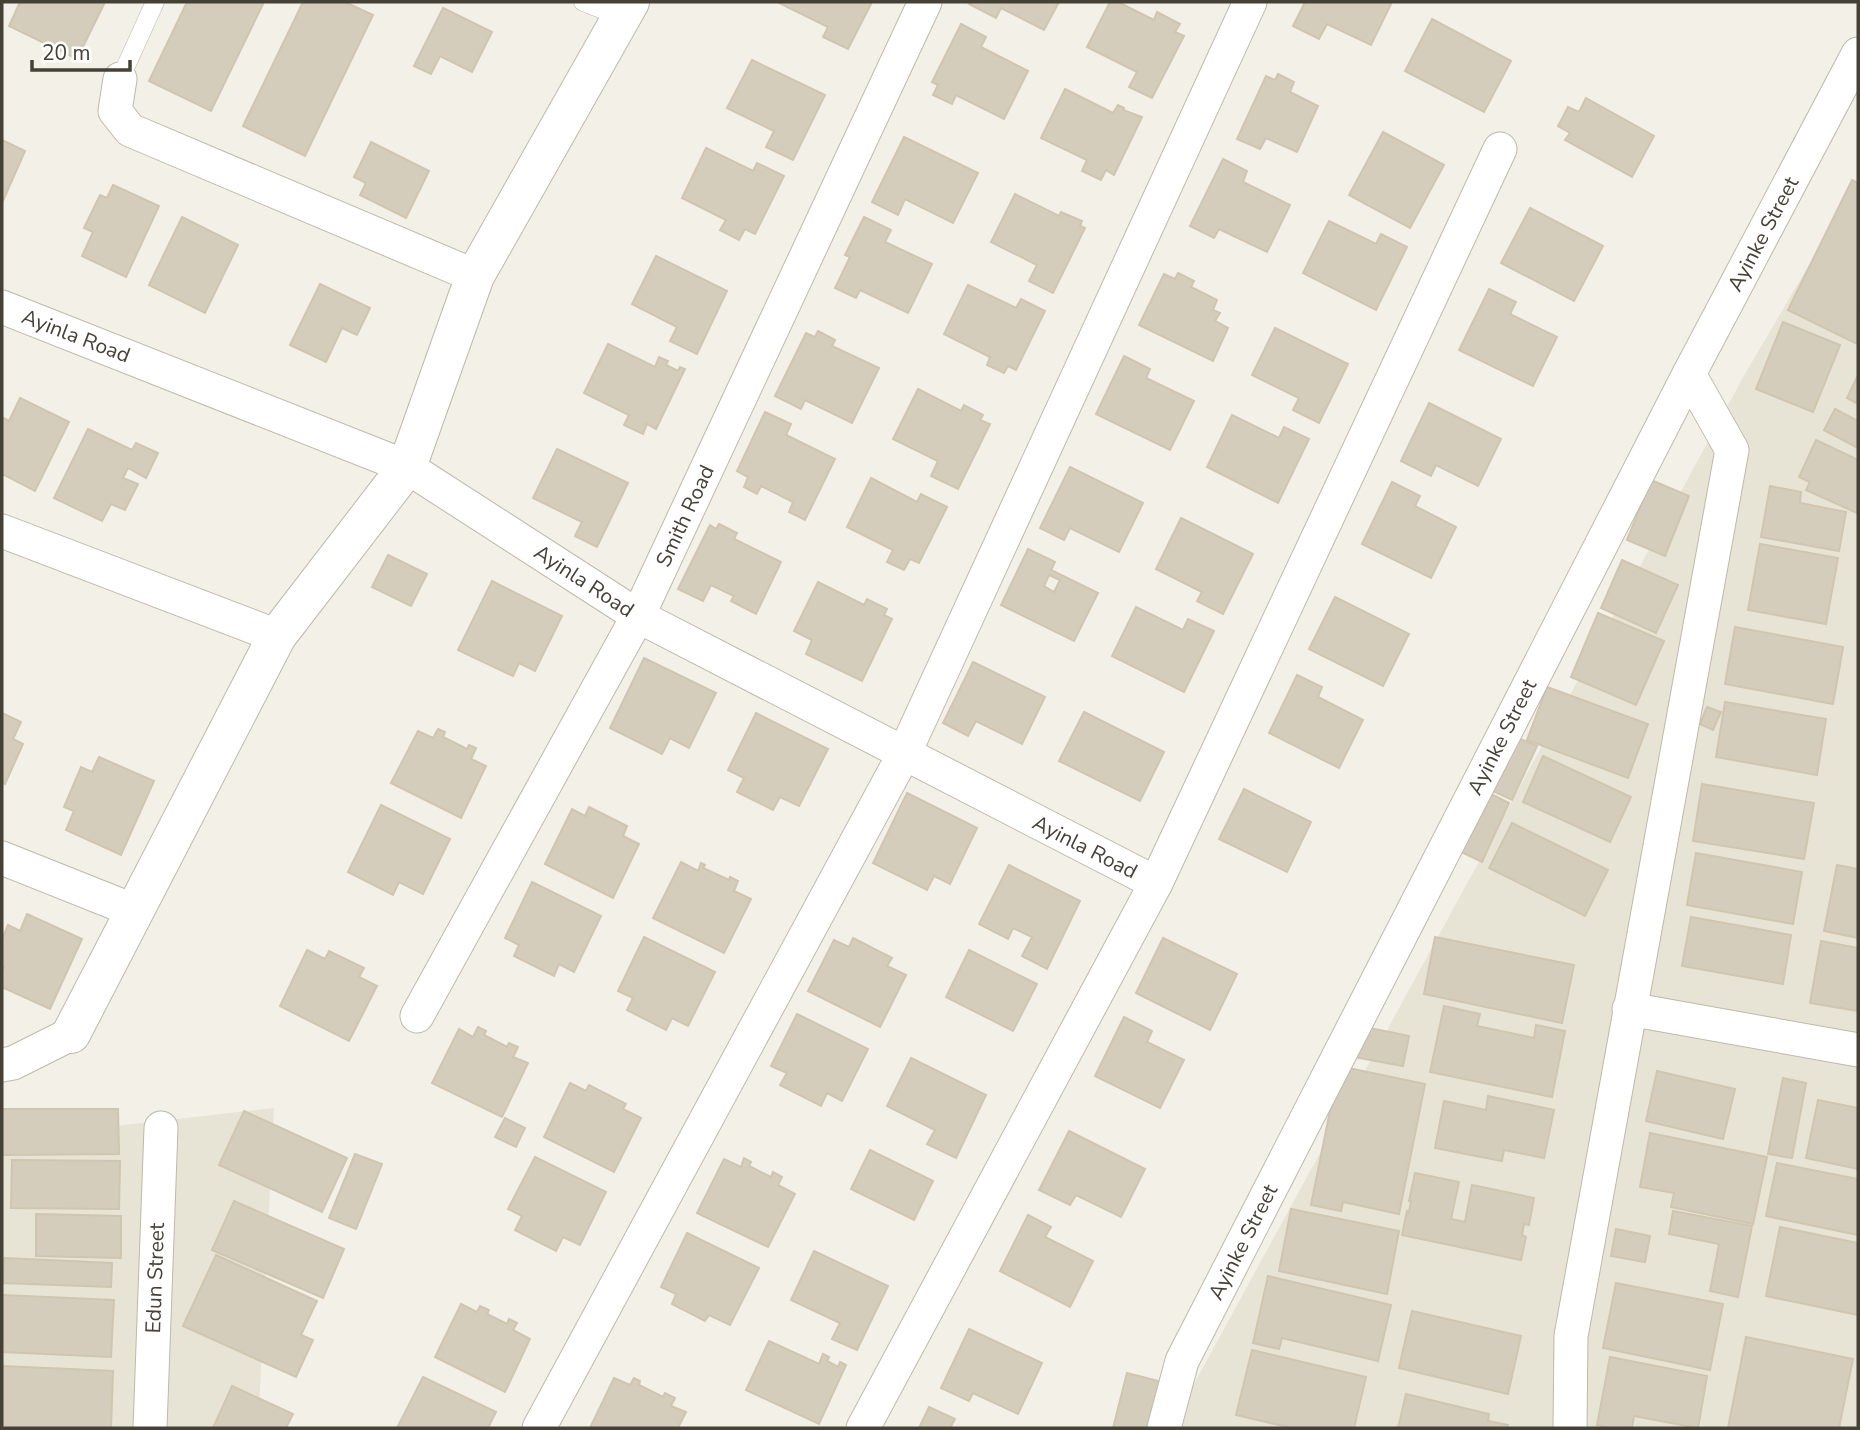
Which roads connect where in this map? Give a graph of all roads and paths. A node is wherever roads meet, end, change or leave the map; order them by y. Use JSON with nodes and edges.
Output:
{"nodes":[{"id":1,"x":155,"y":2,"type":"edge"},
{"id":2,"x":583,"y":2,"type":"edge"},
{"id":3,"x":925,"y":2,"type":"edge"},
{"id":4,"x":1250,"y":2,"type":"edge"},
{"id":5,"x":625,"y":9,"type":"edge"},
{"id":6,"x":1858,"y":54,"type":"edge"},
{"id":7,"x":120,"y":79,"type":"joint"},
{"id":8,"x":1500,"y":149,"type":"dead end"},
{"id":9,"x":475,"y":276,"type":"junction"},
{"id":10,"x":2,"y":307,"type":"edge"},
{"id":11,"x":1689,"y":374,"type":"junction"},
{"id":12,"x":407,"y":467,"type":"junction"},
{"id":13,"x":2,"y":531,"type":"edge"},
{"id":14,"x":638,"y":616,"type":"junction"},
{"id":15,"x":277,"y":636,"type":"junction"},
{"id":16,"x":904,"y":754,"type":"junction"},
{"id":17,"x":2,"y":858,"type":"edge"},
{"id":18,"x":1156,"y":883,"type":"junction"},
{"id":19,"x":135,"y":911,"type":"junction"},
{"id":20,"x":1629,"y":1009,"type":"junction"},
{"id":21,"x":417,"y":1016,"type":"dead end"},
{"id":22,"x":71,"y":1034,"type":"joint"},
{"id":23,"x":1858,"y":1050,"type":"edge"},
{"id":24,"x":2,"y":1065,"type":"edge"},
{"id":25,"x":161,"y":1128,"type":"dead end"},
{"id":26,"x":150,"y":1428,"type":"edge"},
{"id":27,"x":539,"y":1428,"type":"edge"},
{"id":28,"x":863,"y":1428,"type":"edge"},
{"id":29,"x":1164,"y":1428,"type":"edge"},
{"id":30,"x":1570,"y":1428,"type":"edge"}],
"edges":[{"from":1,"to":7,"type":"lane"},
{"from":2,"to":5,"type":"lane"},
{"from":3,"to":14,"type":"street","name":"Smith Road"},
{"from":4,"to":16,"type":"street"},
{"from":5,"to":9,"type":"street"},
{"from":6,"to":11,"type":"street","name":"Ayinke Street"},
{"from":7,"to":9,"type":"street"},
{"from":8,"to":18,"type":"street"},
{"from":9,"to":12,"type":"street"},
{"from":10,"to":12,"type":"street","name":"Ayinla Road"},
{"from":11,"to":20,"type":"street"},
{"from":11,"to":29,"type":"street","name":"Ayinke Street"},
{"from":12,"to":14,"type":"street","name":"Ayinla Road"},
{"from":12,"to":15,"type":"street"},
{"from":13,"to":15,"type":"street"},
{"from":14,"to":16,"type":"street","name":"Ayinla Road"},
{"from":14,"to":21,"type":"street","name":"Smith Road"},
{"from":15,"to":19,"type":"street"},
{"from":16,"to":18,"type":"street","name":"Ayinla Road"},
{"from":16,"to":27,"type":"street"},
{"from":17,"to":19,"type":"street"},
{"from":18,"to":28,"type":"street"},
{"from":19,"to":22,"type":"street"},
{"from":20,"to":23,"type":"street"},
{"from":20,"to":30,"type":"street"},
{"from":22,"to":24,"type":"street"},
{"from":25,"to":26,"type":"street","name":"Edun Street"}]}
